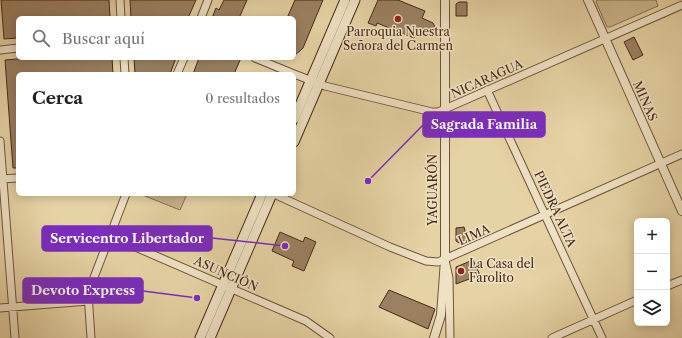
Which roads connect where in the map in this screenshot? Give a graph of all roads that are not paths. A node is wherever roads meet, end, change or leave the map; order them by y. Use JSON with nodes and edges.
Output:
{"nodes":[{"id":1,"x":120,"y":0,"type":"edge"},
{"id":2,"x":208,"y":0,"type":"edge"},
{"id":3,"x":345,"y":0,"type":"edge"},
{"id":4,"x":354,"y":0,"type":"edge"},
{"id":5,"x":445,"y":0,"type":"edge"},
{"id":6,"x":588,"y":0,"type":"edge"},
{"id":7,"x":682,"y":5,"type":"edge"},
{"id":8,"x":121,"y":16,"type":"edge"},
{"id":9,"x":201,"y":16,"type":"edge"},
{"id":10,"x":605,"y":38,"type":"junction"},
{"id":11,"x":16,"y":48,"type":"edge"},
{"id":12,"x":0,"y":50,"type":"edge"},
{"id":13,"x":124,"y":60,"type":"edge"},
{"id":14,"x":183,"y":60,"type":"edge"},
{"id":15,"x":260,"y":60,"type":"edge"},
{"id":16,"x":125,"y":72,"type":"edge"},
{"id":17,"x":178,"y":72,"type":"edge"},
{"id":18,"x":289,"y":72,"type":"edge"},
{"id":19,"x":296,"y":75,"type":"edge"},
{"id":20,"x":315,"y":83,"type":"junction"},
{"id":21,"x":487,"y":90,"type":"junction"},
{"id":22,"x":445,"y":110,"type":"junction"},
{"id":23,"x":296,"y":116,"type":"edge"},
{"id":24,"x":296,"y":136,"type":"edge"},
{"id":25,"x":0,"y":141,"type":"edge"},
{"id":26,"x":682,"y":154,"type":"edge"},
{"id":27,"x":660,"y":164,"type":"junction"},
{"id":28,"x":16,"y":178,"type":"edge"},
{"id":29,"x":1,"y":179,"type":"edge"},
{"id":30,"x":125,"y":196,"type":"edge"},
{"id":31,"x":261,"y":196,"type":"edge"},
{"id":32,"x":272,"y":196,"type":"edge"},
{"id":33,"x":278,"y":196,"type":"edge"},
{"id":34,"x":682,"y":211,"type":"edge"},
{"id":35,"x":545,"y":215,"type":"junction"},
{"id":36,"x":110,"y":236,"type":"junction"},
{"id":37,"x":445,"y":260,"type":"junction"},
{"id":38,"x":682,"y":280,"type":"edge"},
{"id":39,"x":670,"y":285,"type":"edge"},
{"id":40,"x":228,"y":286,"type":"junction"},
{"id":41,"x":634,"y":301,"type":"edge"},
{"id":42,"x":88,"y":302,"type":"junction"},
{"id":43,"x":0,"y":308,"type":"edge"},
{"id":44,"x":12,"y":308,"type":"junction"},
{"id":45,"x":594,"y":319,"type":"junction"},
{"id":46,"x":450,"y":336,"type":"edge"},
{"id":47,"x":14,"y":338,"type":"edge"},
{"id":48,"x":91,"y":338,"type":"edge"},
{"id":49,"x":200,"y":338,"type":"edge"},
{"id":50,"x":210,"y":338,"type":"edge"},
{"id":51,"x":330,"y":338,"type":"edge"},
{"id":52,"x":434,"y":338,"type":"edge"},
{"id":53,"x":552,"y":338,"type":"edge"},
{"id":54,"x":602,"y":338,"type":"edge"}],
"edges":[{"from":1,"to":8,"type":"street"},
{"from":2,"to":9,"type":"street"},
{"from":3,"to":20,"type":"main road"},
{"from":4,"to":20,"type":"main road"},
{"from":5,"to":22,"type":"street","name":"YAGUARÓN"},
{"from":6,"to":10,"type":"street","name":"MINAS"},
{"from":7,"to":10,"type":"street","name":"NICARAGUA"},
{"from":10,"to":21,"type":"street","name":"NICARAGUA"},
{"from":10,"to":27,"type":"street","name":"MINAS"},
{"from":11,"to":12,"type":"street"},
{"from":13,"to":16,"type":"street"},
{"from":14,"to":17,"type":"street"},
{"from":15,"to":18,"type":"street","name":"NICARAGUA"},
{"from":19,"to":20,"type":"street","name":"NICARAGUA"},
{"from":20,"to":22,"type":"street","name":"NICARAGUA"},
{"from":20,"to":23,"type":"main road"},
{"from":20,"to":24,"type":"main road"},
{"from":21,"to":22,"type":"street","name":"NICARAGUA"},
{"from":21,"to":35,"type":"street","name":"PIEDRA ALTA"},
{"from":22,"to":37,"type":"street","name":"YAGUARÓN"},
{"from":25,"to":29,"type":"street"},
{"from":26,"to":27,"type":"street","name":"LIMA"},
{"from":27,"to":34,"type":"street","name":"MINAS"},
{"from":27,"to":35,"type":"street","name":"LIMA"},
{"from":28,"to":29,"type":"street"},
{"from":29,"to":44,"type":"street"},
{"from":30,"to":36,"type":"street"},
{"from":31,"to":40,"type":"main road"},
{"from":32,"to":40,"type":"main road"},
{"from":33,"to":37,"type":"street","name":"LIMA"},
{"from":35,"to":37,"type":"street","name":"LIMA"},
{"from":35,"to":45,"type":"street","name":"PIEDRA ALTA"},
{"from":36,"to":40,"type":"street","name":"ASUNCIÓN"},
{"from":36,"to":42,"type":"street"},
{"from":37,"to":46,"type":"street","name":"YAGUARÓN"},
{"from":37,"to":52,"type":"street","name":"YAGUARÓN"},
{"from":38,"to":39,"type":"street"},
{"from":40,"to":49,"type":"main road"},
{"from":40,"to":50,"type":"main road"},
{"from":40,"to":51,"type":"street","name":"ASUNCIÓN"},
{"from":41,"to":45,"type":"street"},
{"from":42,"to":44,"type":"street"},
{"from":42,"to":48,"type":"street"},
{"from":43,"to":44,"type":"street"},
{"from":44,"to":47,"type":"street"},
{"from":45,"to":53,"type":"street"},
{"from":45,"to":54,"type":"street","name":"PIEDRA ALTA"}]}
